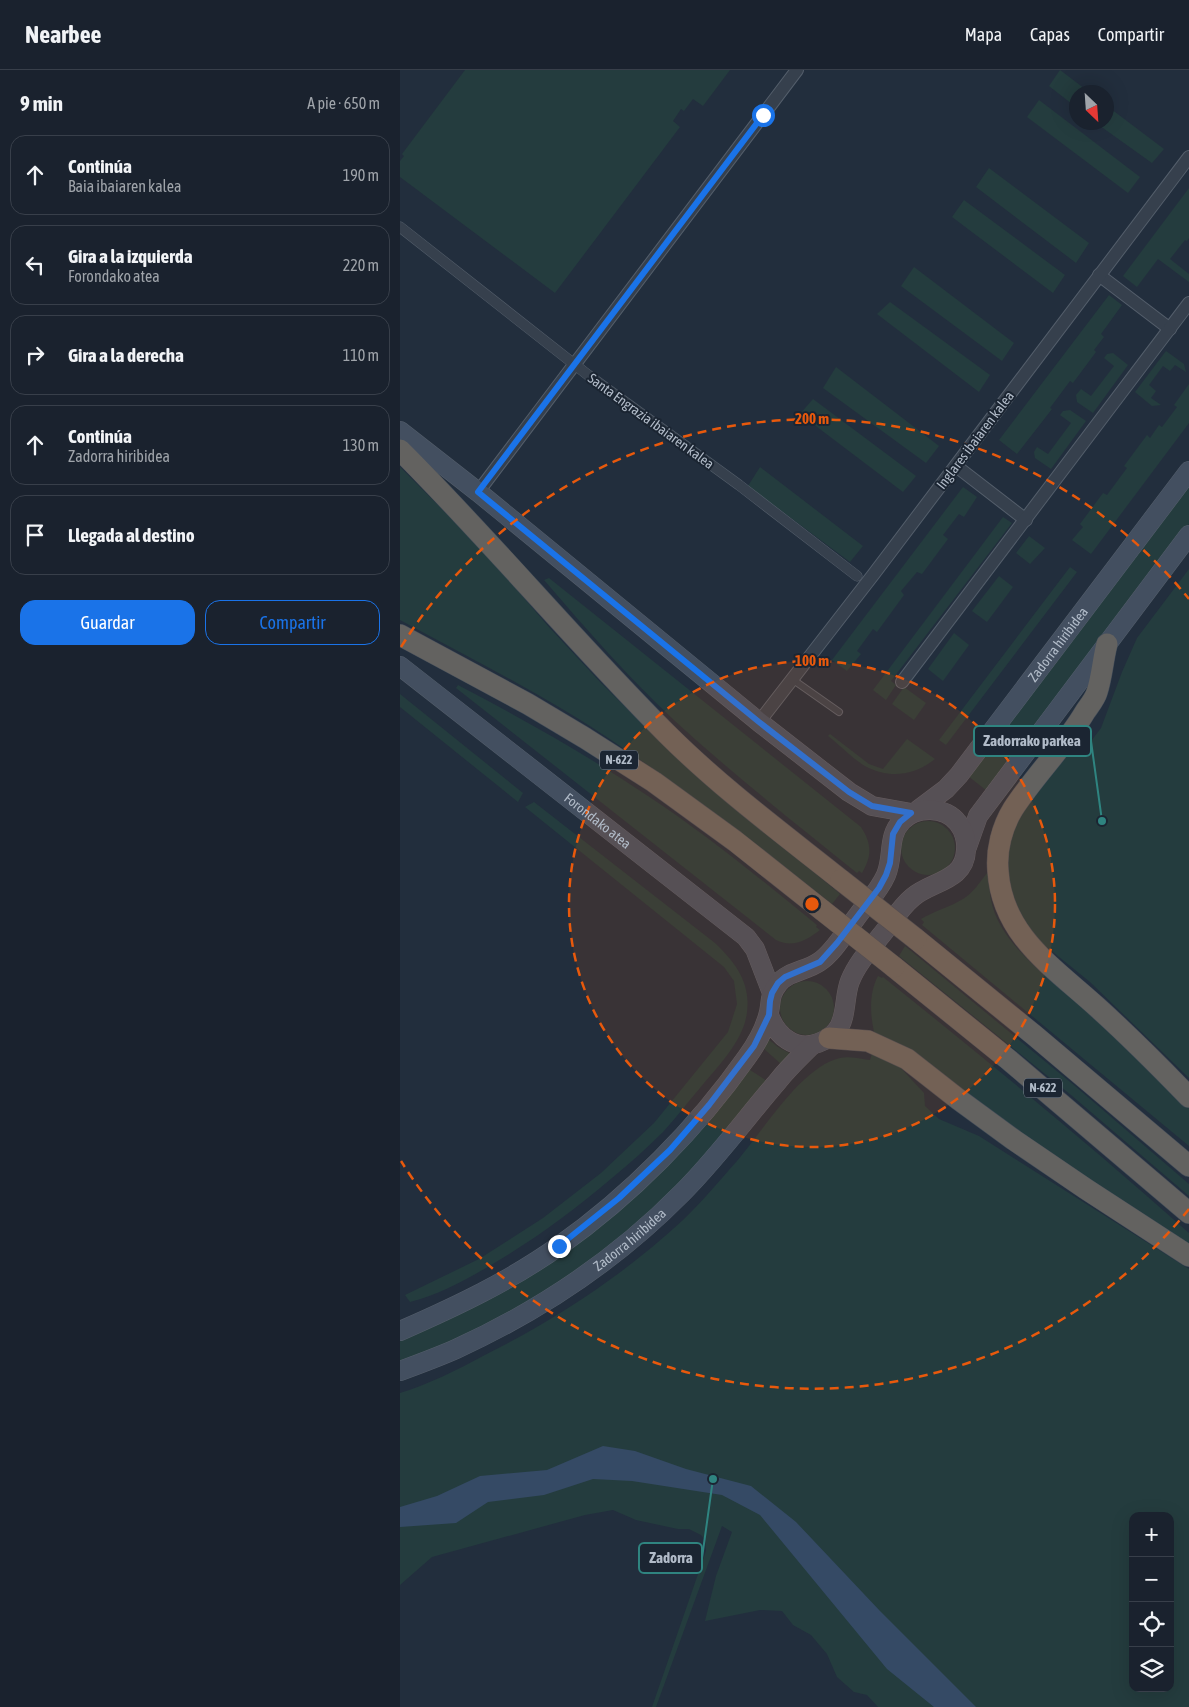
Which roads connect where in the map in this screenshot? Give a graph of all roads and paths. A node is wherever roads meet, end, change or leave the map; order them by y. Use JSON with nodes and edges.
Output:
{"nodes":[{"id":1,"x":797,"y":70,"type":"edge"},
{"id":2,"x":1189,"y":157,"type":"edge"},
{"id":3,"x":400,"y":227,"type":"edge"},
{"id":4,"x":1099,"y":276,"type":"junction"},
{"id":5,"x":1189,"y":303,"type":"edge"},
{"id":6,"x":1170,"y":329,"type":"junction"},
{"id":7,"x":574,"y":363,"type":"junction"},
{"id":8,"x":400,"y":432,"type":"edge"},
{"id":9,"x":400,"y":450,"type":"edge"},
{"id":10,"x":956,"y":466,"type":"junction"},
{"id":11,"x":1189,"y":471,"type":"edge"},
{"id":12,"x":478,"y":492,"type":"junction"},
{"id":13,"x":1026,"y":520,"type":"junction"},
{"id":14,"x":1189,"y":535,"type":"edge"},
{"id":15,"x":857,"y":576,"type":"dead end"},
{"id":16,"x":400,"y":636,"type":"edge"},
{"id":17,"x":1107,"y":644,"type":"junction"},
{"id":18,"x":400,"y":666,"type":"edge"},
{"id":19,"x":792,"y":679,"type":"junction"},
{"id":20,"x":902,"y":682,"type":"dead end"},
{"id":21,"x":839,"y":712,"type":"dead end"},
{"id":22,"x":759,"y":722,"type":"junction"},
{"id":23,"x":914,"y":811,"type":"junction"},
{"id":24,"x":967,"y":847,"type":"junction"},
{"id":25,"x":772,"y":993,"type":"junction"},
{"id":26,"x":769,"y":1015,"type":"junction"},
{"id":27,"x":820,"y":1042,"type":"junction"},
{"id":28,"x":1189,"y":1097,"type":"edge"},
{"id":29,"x":1189,"y":1166,"type":"edge"},
{"id":30,"x":1189,"y":1212,"type":"edge"},
{"id":31,"x":1189,"y":1256,"type":"edge"},
{"id":32,"x":400,"y":1331,"type":"edge"},
{"id":33,"x":400,"y":1371,"type":"edge"}],
"edges":[{"from":1,"to":7,"type":"street"},
{"from":2,"to":4,"type":"street","name":"Inglares ibaiaren kalea"},
{"from":3,"to":7,"type":"street","name":"Santa Engrazia ibaiaren kalea"},
{"from":4,"to":6,"type":"street"},
{"from":4,"to":10,"type":"street","name":"Inglares ibaiaren kalea"},
{"from":5,"to":6,"type":"street"},
{"from":6,"to":13,"type":"street"},
{"from":7,"to":12,"type":"street"},
{"from":7,"to":15,"type":"street","name":"Santa Engrazia ibaiaren kalea"},
{"from":8,"to":12,"type":"main road"},
{"from":9,"to":29,"type":"highway","number":"N-622","bridge":true},
{"from":10,"to":13,"type":"street"},
{"from":10,"to":19,"type":"street","name":"Inglares ibaiaren kalea"},
{"from":11,"to":23,"type":"main road","name":"Zadorra hiribidea"},
{"from":12,"to":22,"type":"main road"},
{"from":13,"to":20,"type":"street"},
{"from":14,"to":17,"type":"main road"},
{"from":16,"to":30,"type":"highway","number":"N-622","bridge":true},
{"from":17,"to":24,"type":"main road"},
{"from":17,"to":28,"type":"highway"},
{"from":18,"to":25,"type":"main road","name":"Forondako atea"},
{"from":19,"to":21,"type":"lane"},
{"from":19,"to":22,"type":"street","name":"Inglares ibaiaren kalea"},
{"from":22,"to":23,"type":"main road"},
{"from":23,"to":24,"type":"main road"},
{"from":23,"to":25,"type":"main road","name":"Zadorra hiribidea"},
{"from":24,"to":27,"type":"main road","name":"Zadorra hiribidea"},
{"from":25,"to":26,"type":"main road"},
{"from":26,"to":27,"type":"main road"},
{"from":26,"to":32,"type":"main road"},
{"from":27,"to":31,"type":"highway"},
{"from":27,"to":33,"type":"main road","name":"Zadorra hiribidea"}]}
